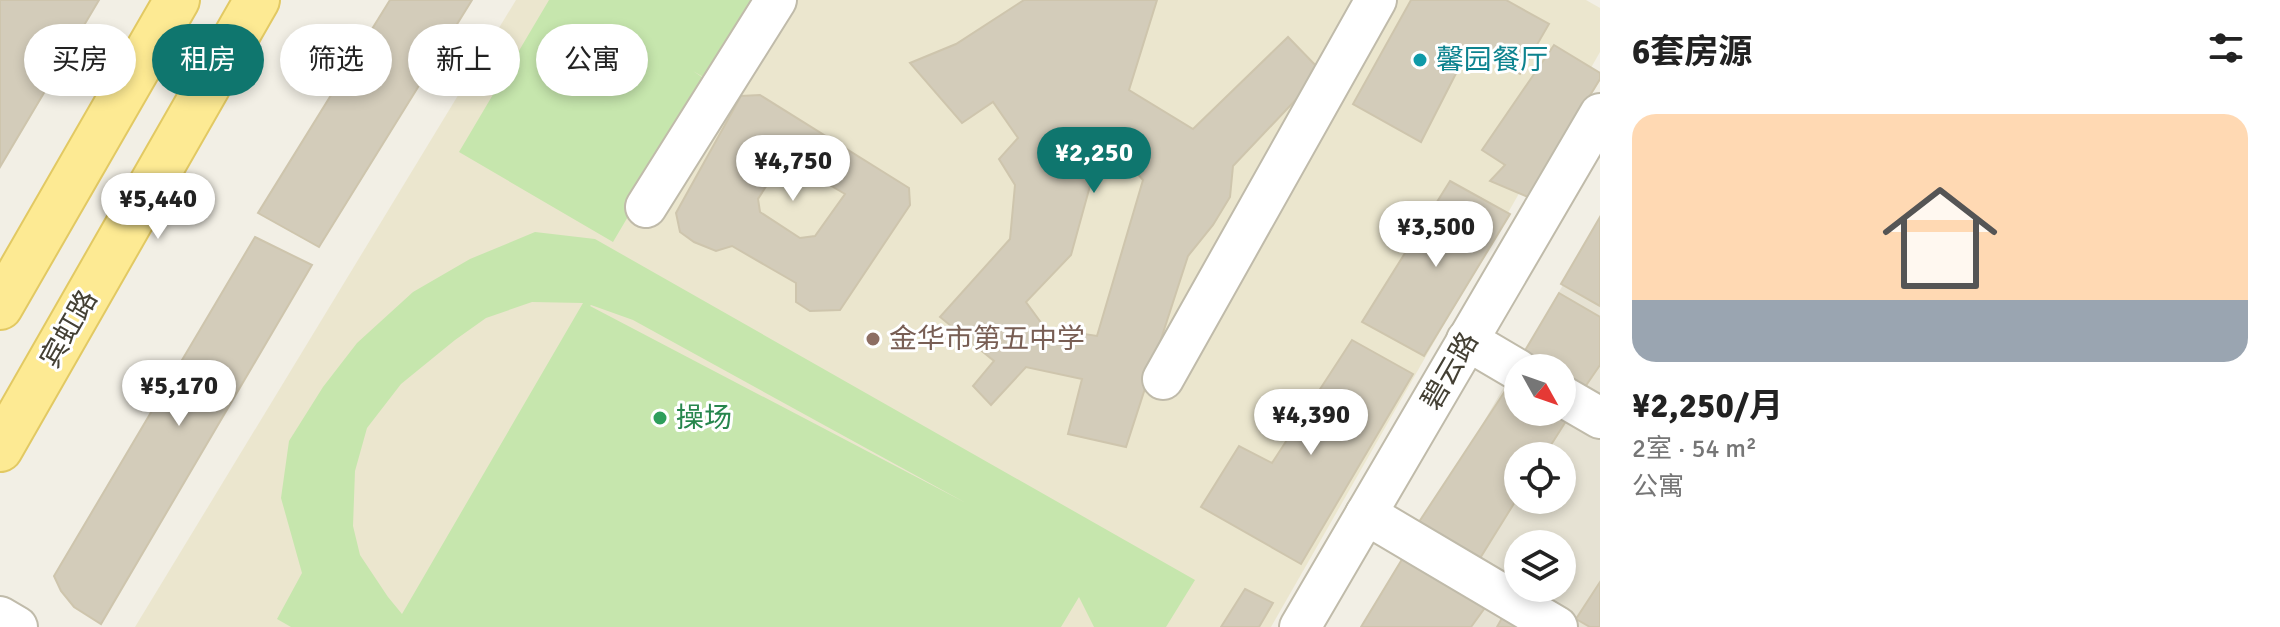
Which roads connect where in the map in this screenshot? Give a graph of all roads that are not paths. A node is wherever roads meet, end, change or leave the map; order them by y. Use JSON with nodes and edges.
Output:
{"nodes":[{"id":1,"x":177,"y":0,"type":"edge"},
{"id":2,"x":257,"y":0,"type":"edge"},
{"id":3,"x":776,"y":0,"type":"edge"},
{"id":4,"x":1376,"y":0,"type":"edge"},
{"id":5,"x":1600,"y":114,"type":"edge"},
{"id":6,"x":646,"y":207,"type":"dead end"},
{"id":7,"x":0,"y":307,"type":"edge"},
{"id":8,"x":1467,"y":340,"type":"junction"},
{"id":9,"x":1504,"y":362,"type":"edge"},
{"id":10,"x":1163,"y":379,"type":"dead end"},
{"id":11,"x":1576,"y":404,"type":"edge"},
{"id":12,"x":1600,"y":418,"type":"edge"},
{"id":13,"x":0,"y":449,"type":"edge"},
{"id":14,"x":1366,"y":514,"type":"junction"},
{"id":15,"x":0,"y":617,"type":"edge"},
{"id":16,"x":17,"y":627,"type":"edge"},
{"id":17,"x":1300,"y":627,"type":"edge"},
{"id":18,"x":1557,"y":627,"type":"edge"}],
"edges":[{"from":1,"to":7,"type":"main road"},
{"from":2,"to":13,"type":"main road","name":"宾虹路"},
{"from":3,"to":6,"type":"street"},
{"from":4,"to":10,"type":"street"},
{"from":5,"to":8,"type":"street","name":"碧云路"},
{"from":8,"to":9,"type":"street"},
{"from":8,"to":14,"type":"street","name":"碧云路"},
{"from":11,"to":12,"type":"street"},
{"from":14,"to":17,"type":"street","name":"碧云路"},
{"from":14,"to":18,"type":"street"},
{"from":15,"to":16,"type":"street"}]}
